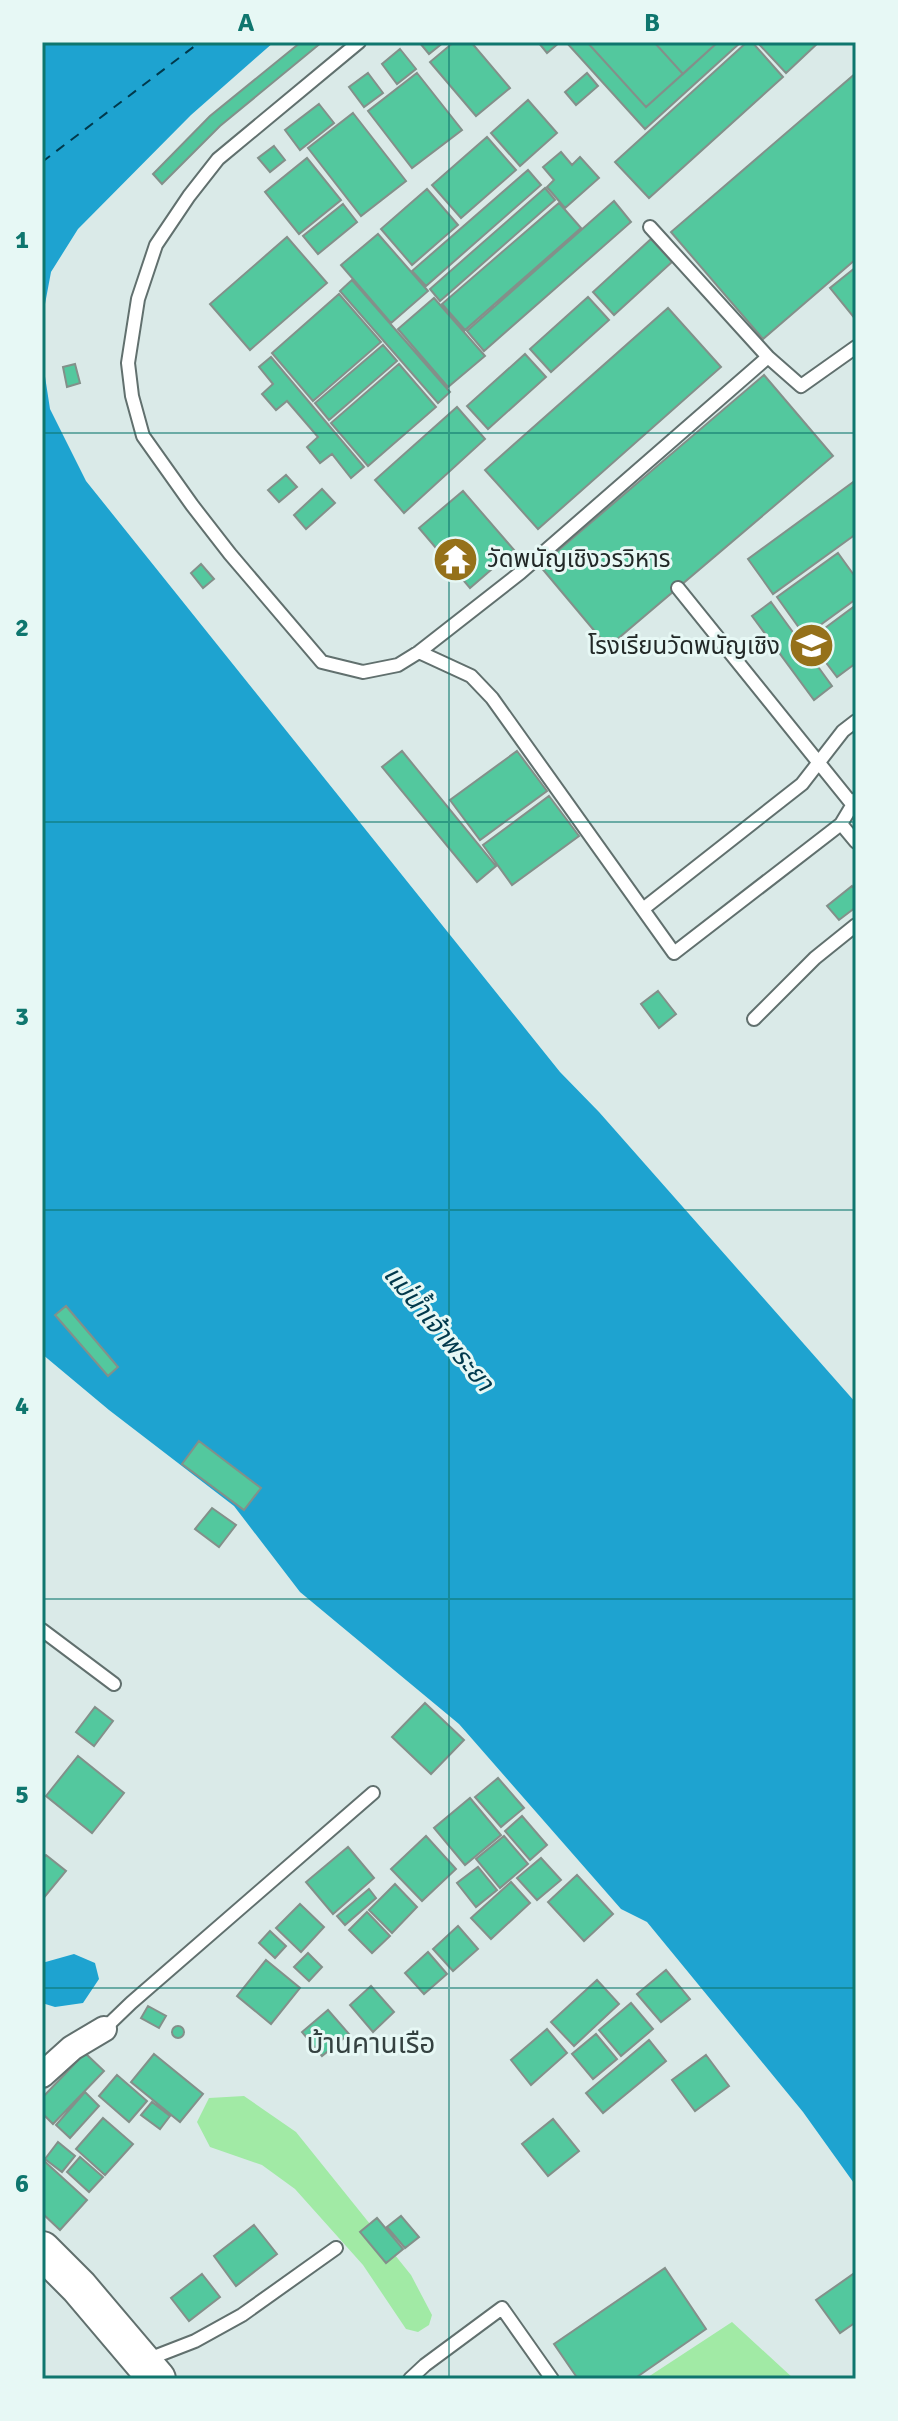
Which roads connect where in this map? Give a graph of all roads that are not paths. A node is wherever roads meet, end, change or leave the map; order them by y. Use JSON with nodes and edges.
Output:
{"nodes":[{"id":1,"x":359,"y":42,"type":"edge"},
{"id":2,"x":650,"y":227,"type":"dead end"},
{"id":3,"x":856,"y":347,"type":"edge"},
{"id":4,"x":768,"y":357,"type":"junction"},
{"id":5,"x":678,"y":588,"type":"dead end"},
{"id":6,"x":419,"y":652,"type":"junction"},
{"id":7,"x":856,"y":721,"type":"edge"},
{"id":8,"x":819,"y":762,"type":"junction"},
{"id":9,"x":855,"y":804,"type":"edge"},
{"id":10,"x":841,"y":824,"type":"junction"},
{"id":11,"x":856,"y":842,"type":"edge"},
{"id":12,"x":643,"y":909,"type":"junction"},
{"id":13,"x":856,"y":925,"type":"edge"},
{"id":14,"x":754,"y":1019,"type":"dead end"},
{"id":15,"x":42,"y":1630,"type":"edge"},
{"id":16,"x":114,"y":1684,"type":"dead end"},
{"id":17,"x":373,"y":1793,"type":"dead end"},
{"id":18,"x":104,"y":2029,"type":"joint"},
{"id":19,"x":42,"y":2075,"type":"edge"},
{"id":20,"x":336,"y":2248,"type":"dead end"},
{"id":21,"x":42,"y":2250,"type":"edge"},
{"id":22,"x":150,"y":2370,"type":"edge"},
{"id":23,"x":410,"y":2379,"type":"edge"},
{"id":24,"x":552,"y":2379,"type":"edge"}],
"edges":[{"from":1,"to":6,"type":"lane"},
{"from":2,"to":4,"type":"lane"},
{"from":3,"to":4,"type":"lane"},
{"from":4,"to":6,"type":"lane"},
{"from":5,"to":8,"type":"lane"},
{"from":6,"to":12,"type":"lane"},
{"from":7,"to":8,"type":"lane"},
{"from":8,"to":9,"type":"lane"},
{"from":8,"to":12,"type":"lane"},
{"from":9,"to":10,"type":"lane"},
{"from":10,"to":11,"type":"lane"},
{"from":10,"to":12,"type":"lane"},
{"from":13,"to":14,"type":"lane"},
{"from":15,"to":16,"type":"lane"},
{"from":17,"to":18,"type":"lane"},
{"from":18,"to":19,"type":"street"},
{"from":20,"to":22,"type":"lane"},
{"from":21,"to":22,"type":"street"},
{"from":23,"to":24,"type":"lane"}]}
